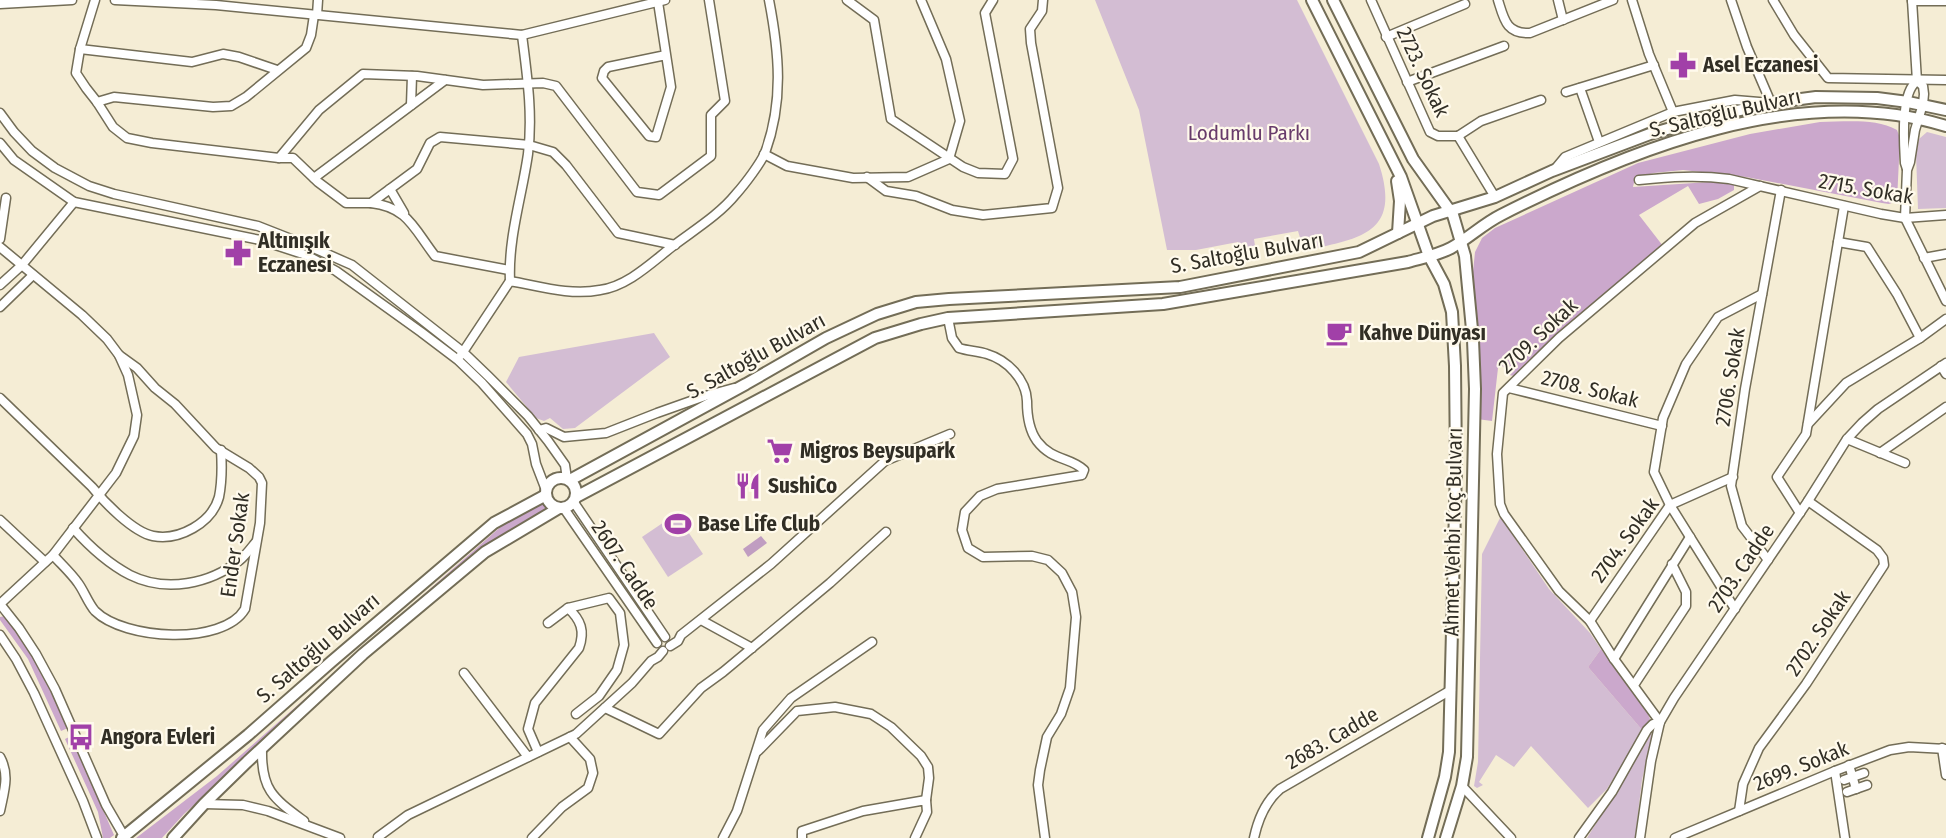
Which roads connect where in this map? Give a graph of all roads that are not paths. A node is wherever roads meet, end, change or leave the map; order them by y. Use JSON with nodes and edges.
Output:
{"nodes":[{"id":1,"x":72,"y":0,"type":"edge"},
{"id":2,"x":95,"y":0,"type":"edge"},
{"id":3,"x":115,"y":0,"type":"edge"},
{"id":4,"x":318,"y":0,"type":"edge"},
{"id":5,"x":709,"y":0,"type":"edge"},
{"id":6,"x":769,"y":0,"type":"edge"},
{"id":7,"x":847,"y":0,"type":"edge"},
{"id":8,"x":993,"y":0,"type":"edge"},
{"id":9,"x":1043,"y":0,"type":"edge"},
{"id":10,"x":1312,"y":0,"type":"edge"},
{"id":11,"x":1333,"y":0,"type":"edge"},
{"id":12,"x":1371,"y":0,"type":"edge"},
{"id":13,"x":1498,"y":0,"type":"edge"},
{"id":14,"x":1558,"y":0,"type":"edge"},
{"id":15,"x":1613,"y":0,"type":"edge"},
{"id":16,"x":1632,"y":0,"type":"edge"},
{"id":17,"x":1731,"y":0,"type":"edge"},
{"id":18,"x":1773,"y":0,"type":"edge"},
{"id":19,"x":11,"y":1,"type":"edge"},
{"id":20,"x":660,"y":1,"type":"edge"},
{"id":21,"x":1912,"y":1,"type":"edge"},
{"id":22,"x":1946,"y":1,"type":"edge"},
{"id":23,"x":216,"y":2,"type":"edge"},
{"id":24,"x":924,"y":2,"type":"edge"},
{"id":25,"x":0,"y":4,"type":"edge"},
{"id":26,"x":1465,"y":4,"type":"dead end"},
{"id":27,"x":316,"y":15,"type":"junction"},
{"id":28,"x":1563,"y":20,"type":"junction"},
{"id":29,"x":522,"y":35,"type":"junction"},
{"id":30,"x":1386,"y":38,"type":"junction"},
{"id":31,"x":1504,"y":46,"type":"dead end"},
{"id":32,"x":80,"y":49,"type":"junction"},
{"id":33,"x":666,"y":55,"type":"junction"},
{"id":34,"x":1654,"y":65,"type":"junction"},
{"id":35,"x":278,"y":70,"type":"junction"},
{"id":36,"x":412,"y":76,"type":"junction"},
{"id":37,"x":445,"y":80,"type":"junction"},
{"id":38,"x":1946,"y":80,"type":"edge"},
{"id":39,"x":1917,"y":81,"type":"junction"},
{"id":40,"x":1407,"y":82,"type":"junction"},
{"id":41,"x":528,"y":84,"type":"junction"},
{"id":42,"x":1580,"y":88,"type":"junction"},
{"id":43,"x":1566,"y":92,"type":"dead end"},
{"id":44,"x":1542,"y":100,"type":"dead end"},
{"id":45,"x":98,"y":102,"type":"junction"},
{"id":46,"x":1908,"y":102,"type":"junction"},
{"id":47,"x":1771,"y":103,"type":"junction"},
{"id":48,"x":411,"y":105,"type":"junction"},
{"id":49,"x":1923,"y":105,"type":"junction"},
{"id":50,"x":1946,"y":110,"type":"edge"},
{"id":51,"x":1673,"y":112,"type":"junction"},
{"id":52,"x":0,"y":113,"type":"edge"},
{"id":53,"x":1905,"y":115,"type":"junction"},
{"id":54,"x":1919,"y":118,"type":"junction"},
{"id":55,"x":1946,"y":126,"type":"edge"},
{"id":56,"x":1458,"y":136,"type":"junction"},
{"id":57,"x":1599,"y":142,"type":"junction"},
{"id":58,"x":0,"y":143,"type":"edge"},
{"id":59,"x":529,"y":145,"type":"junction"},
{"id":60,"x":764,"y":154,"type":"junction"},
{"id":61,"x":279,"y":158,"type":"junction"},
{"id":62,"x":949,"y":159,"type":"junction"},
{"id":63,"x":1394,"y":163,"type":"junction"},
{"id":64,"x":1907,"y":170,"type":"junction"},
{"id":65,"x":1552,"y":171,"type":"junction"},
{"id":66,"x":867,"y":177,"type":"junction"},
{"id":67,"x":314,"y":178,"type":"junction"},
{"id":68,"x":1639,"y":180,"type":"dead end"},
{"id":69,"x":1760,"y":186,"type":"junction"},
{"id":70,"x":390,"y":189,"type":"junction"},
{"id":71,"x":1781,"y":190,"type":"junction"},
{"id":72,"x":1495,"y":197,"type":"junction"},
{"id":73,"x":6,"y":198,"type":"dead end"},
{"id":74,"x":74,"y":202,"type":"junction"},
{"id":75,"x":371,"y":203,"type":"junction"},
{"id":76,"x":1844,"y":206,"type":"junction"},
{"id":77,"x":1450,"y":210,"type":"junction"},
{"id":78,"x":404,"y":214,"type":"junction"},
{"id":79,"x":1946,"y":215,"type":"edge"},
{"id":80,"x":1905,"y":218,"type":"junction"},
{"id":81,"x":1417,"y":222,"type":"junction"},
{"id":82,"x":1398,"y":233,"type":"junction"},
{"id":83,"x":0,"y":239,"type":"edge"},
{"id":84,"x":1462,"y":241,"type":"junction"},
{"id":85,"x":1838,"y":242,"type":"junction"},
{"id":86,"x":675,"y":245,"type":"junction"},
{"id":87,"x":0,"y":247,"type":"edge"},
{"id":88,"x":1946,"y":254,"type":"edge"},
{"id":89,"x":1429,"y":256,"type":"junction"},
{"id":90,"x":1924,"y":258,"type":"junction"},
{"id":91,"x":22,"y":265,"type":"junction"},
{"id":92,"x":509,"y":270,"type":"junction"},
{"id":93,"x":33,"y":275,"type":"junction"},
{"id":94,"x":510,"y":281,"type":"junction"},
{"id":95,"x":0,"y":285,"type":"edge"},
{"id":96,"x":1762,"y":294,"type":"junction"},
{"id":97,"x":1946,"y":301,"type":"edge"},
{"id":98,"x":0,"y":307,"type":"edge"},
{"id":99,"x":948,"y":318,"type":"junction"},
{"id":100,"x":1946,"y":319,"type":"edge"},
{"id":101,"x":1920,"y":338,"type":"junction"},
{"id":102,"x":463,"y":352,"type":"junction"},
{"id":103,"x":119,"y":355,"type":"junction"},
{"id":104,"x":458,"y":360,"type":"junction"},
{"id":105,"x":1944,"y":368,"type":"edge"},
{"id":106,"x":746,"y":384,"type":"junction"},
{"id":107,"x":1509,"y":388,"type":"junction"},
{"id":108,"x":0,"y":398,"type":"edge"},
{"id":109,"x":1946,"y":407,"type":"edge"},
{"id":110,"x":1807,"y":425,"type":"junction"},
{"id":111,"x":1662,"y":426,"type":"junction"},
{"id":112,"x":539,"y":430,"type":"junction"},
{"id":113,"x":950,"y":434,"type":"dead end"},
{"id":114,"x":1848,"y":439,"type":"junction"},
{"id":115,"x":221,"y":450,"type":"junction"},
{"id":116,"x":1880,"y":453,"type":"junction"},
{"id":117,"x":1905,"y":463,"type":"dead end"},
{"id":118,"x":1733,"y":477,"type":"junction"},
{"id":119,"x":568,"y":479,"type":"junction"},
{"id":120,"x":546,"y":493,"type":"junction"},
{"id":121,"x":99,"y":496,"type":"junction"},
{"id":122,"x":574,"y":499,"type":"junction"},
{"id":123,"x":1808,"y":501,"type":"junction"},
{"id":124,"x":1670,"y":504,"type":"junction"},
{"id":125,"x":561,"y":507,"type":"junction"},
{"id":126,"x":1800,"y":513,"type":"junction"},
{"id":127,"x":0,"y":520,"type":"edge"},
{"id":128,"x":73,"y":528,"type":"junction"},
{"id":129,"x":886,"y":532,"type":"dead end"},
{"id":130,"x":1690,"y":537,"type":"junction"},
{"id":131,"x":256,"y":542,"type":"junction"},
{"id":132,"x":53,"y":555,"type":"junction"},
{"id":133,"x":610,"y":555,"type":"junction"},
{"id":134,"x":1768,"y":560,"type":"junction"},
{"id":135,"x":600,"y":561,"type":"junction"},
{"id":136,"x":45,"y":562,"type":"junction"},
{"id":137,"x":1672,"y":564,"type":"junction"},
{"id":138,"x":0,"y":604,"type":"edge"},
{"id":139,"x":568,"y":608,"type":"junction"},
{"id":140,"x":1735,"y":609,"type":"junction"},
{"id":141,"x":701,"y":620,"type":"junction"},
{"id":142,"x":1590,"y":621,"type":"junction"},
{"id":143,"x":548,"y":623,"type":"dead end"},
{"id":144,"x":0,"y":635,"type":"edge"},
{"id":145,"x":872,"y":642,"type":"dead end"},
{"id":146,"x":663,"y":644,"type":"junction"},
{"id":147,"x":752,"y":648,"type":"junction"},
{"id":148,"x":1614,"y":659,"type":"junction"},
{"id":149,"x":464,"y":672,"type":"dead end"},
{"id":150,"x":1634,"y":685,"type":"junction"},
{"id":151,"x":1451,"y":690,"type":"junction"},
{"id":152,"x":605,"y":708,"type":"junction"},
{"id":153,"x":576,"y":714,"type":"dead end"},
{"id":154,"x":1660,"y":722,"type":"junction"},
{"id":155,"x":570,"y":737,"type":"junction"},
{"id":156,"x":261,"y":749,"type":"junction"},
{"id":157,"x":1944,"y":749,"type":"edge"},
{"id":158,"x":538,"y":752,"type":"junction"},
{"id":159,"x":756,"y":753,"type":"junction"},
{"id":160,"x":0,"y":757,"type":"edge"},
{"id":161,"x":528,"y":757,"type":"junction"},
{"id":162,"x":1850,"y":765,"type":"junction"},
{"id":163,"x":1835,"y":771,"type":"junction"},
{"id":164,"x":1864,"y":773,"type":"dead end"},
{"id":165,"x":1946,"y":775,"type":"edge"},
{"id":166,"x":1849,"y":778,"type":"junction"},
{"id":167,"x":1868,"y":785,"type":"dead end"},
{"id":168,"x":1462,"y":786,"type":"junction"},
{"id":169,"x":1857,"y":789,"type":"junction"},
{"id":170,"x":1847,"y":792,"type":"dead end"},
{"id":171,"x":926,"y":800,"type":"junction"},
{"id":172,"x":204,"y":804,"type":"junction"},
{"id":173,"x":0,"y":811,"type":"edge"},
{"id":174,"x":1739,"y":811,"type":"junction"},
{"id":175,"x":312,"y":827,"type":"junction"},
{"id":176,"x":123,"y":837,"type":"edge"},
{"id":177,"x":98,"y":838,"type":"edge"},
{"id":178,"x":173,"y":838,"type":"edge"},
{"id":179,"x":340,"y":838,"type":"edge"},
{"id":180,"x":376,"y":838,"type":"edge"},
{"id":181,"x":532,"y":838,"type":"edge"},
{"id":182,"x":723,"y":838,"type":"edge"},
{"id":183,"x":802,"y":838,"type":"edge"},
{"id":184,"x":915,"y":838,"type":"edge"},
{"id":185,"x":1045,"y":838,"type":"edge"},
{"id":186,"x":1254,"y":838,"type":"edge"},
{"id":187,"x":1428,"y":838,"type":"edge"},
{"id":188,"x":1446,"y":838,"type":"edge"},
{"id":189,"x":1511,"y":838,"type":"edge"},
{"id":190,"x":1578,"y":838,"type":"edge"},
{"id":191,"x":1640,"y":838,"type":"edge"},
{"id":192,"x":1675,"y":838,"type":"edge"},
{"id":193,"x":1845,"y":838,"type":"edge"}],
"edges":[{"from":1,"to":19,"type":"street"},
{"from":2,"to":32,"type":"street"},
{"from":3,"to":23,"type":"street"},
{"from":4,"to":27,"type":"street"},
{"from":5,"to":41,"type":"street"},
{"from":6,"to":60,"type":"street"},
{"from":7,"to":62,"type":"street"},
{"from":8,"to":62,"type":"street"},
{"from":9,"to":66,"type":"street"},
{"from":10,"to":63,"type":"main road"},
{"from":11,"to":77,"type":"main road","name":"Ahmet Vehbi Koç Bulvarı"},
{"from":12,"to":30,"type":"street","name":"2723. Sokak"},
{"from":13,"to":28,"type":"street"},
{"from":14,"to":28,"type":"street"},
{"from":15,"to":28,"type":"street"},
{"from":16,"to":34,"type":"street"},
{"from":17,"to":47,"type":"street"},
{"from":18,"to":39,"type":"street"},
{"from":19,"to":25,"type":"street"},
{"from":20,"to":29,"type":"street"},
{"from":20,"to":33,"type":"street"},
{"from":21,"to":22,"type":"street"},
{"from":21,"to":39,"type":"street"},
{"from":23,"to":27,"type":"street"},
{"from":24,"to":62,"type":"street"},
{"from":26,"to":30,"type":"street"},
{"from":27,"to":29,"type":"street"},
{"from":27,"to":35,"type":"street"},
{"from":29,"to":41,"type":"street"},
{"from":30,"to":40,"type":"street","name":"2723. Sokak"},
{"from":31,"to":40,"type":"street"},
{"from":32,"to":35,"type":"street"},
{"from":32,"to":45,"type":"street"},
{"from":33,"to":33,"type":"street"},
{"from":34,"to":42,"type":"street"},
{"from":34,"to":51,"type":"street"},
{"from":35,"to":45,"type":"street"},
{"from":36,"to":37,"type":"street"},
{"from":36,"to":48,"type":"street"},
{"from":36,"to":61,"type":"street"},
{"from":37,"to":41,"type":"street"},
{"from":37,"to":48,"type":"street"},
{"from":38,"to":39,"type":"street"},
{"from":39,"to":46,"type":"street"},
{"from":39,"to":49,"type":"street"},
{"from":40,"to":56,"type":"street","name":"2723. Sokak"},
{"from":41,"to":59,"type":"street"},
{"from":42,"to":43,"type":"street"},
{"from":42,"to":57,"type":"street"},
{"from":44,"to":56,"type":"street"},
{"from":45,"to":61,"type":"street"},
{"from":46,"to":47,"type":"main road","name":"S. Saltoğlu Bulvarı"},
{"from":46,"to":49,"type":"main road","name":"S. Saltoğlu Bulvarı"},
{"from":46,"to":53,"type":"street"},
{"from":47,"to":51,"type":"street"},
{"from":47,"to":65,"type":"main road","name":"S. Saltoğlu Bulvarı"},
{"from":48,"to":67,"type":"street"},
{"from":49,"to":50,"type":"main road","name":"S. Saltoğlu Bulvarı"},
{"from":49,"to":54,"type":"street"},
{"from":51,"to":57,"type":"street"},
{"from":52,"to":102,"type":"street"},
{"from":53,"to":54,"type":"main road","name":"S. Saltoğlu Bulvarı"},
{"from":53,"to":64,"type":"street"},
{"from":53,"to":84,"type":"main road","name":"S. Saltoğlu Bulvarı"},
{"from":54,"to":55,"type":"main road","name":"S. Saltoğlu Bulvarı"},
{"from":54,"to":64,"type":"street"},
{"from":56,"to":72,"type":"street"},
{"from":57,"to":65,"type":"street"},
{"from":58,"to":74,"type":"street"},
{"from":59,"to":70,"type":"street"},
{"from":59,"to":86,"type":"street"},
{"from":59,"to":92,"type":"street"},
{"from":60,"to":66,"type":"street"},
{"from":60,"to":86,"type":"street"},
{"from":61,"to":67,"type":"street"},
{"from":62,"to":66,"type":"street"},
{"from":63,"to":81,"type":"main road","name":"Ahmet Vehbi Koç Bulvarı"},
{"from":63,"to":82,"type":"main road"},
{"from":64,"to":80,"type":"street"},
{"from":65,"to":72,"type":"main road","name":"S. Saltoğlu Bulvarı"},
{"from":67,"to":75,"type":"street"},
{"from":68,"to":69,"type":"street","name":"2715. Sokak"},
{"from":69,"to":71,"type":"street","name":"2715. Sokak"},
{"from":69,"to":107,"type":"street","name":"2709. Sokak"},
{"from":70,"to":75,"type":"street"},
{"from":70,"to":78,"type":"street"},
{"from":71,"to":76,"type":"street","name":"2715. Sokak"},
{"from":71,"to":96,"type":"street","name":"2706. Sokak"},
{"from":72,"to":77,"type":"main road","name":"S. Saltoğlu Bulvarı"},
{"from":73,"to":83,"type":"street"},
{"from":74,"to":91,"type":"street"},
{"from":74,"to":104,"type":"street"},
{"from":75,"to":78,"type":"street"},
{"from":76,"to":80,"type":"street","name":"2715. Sokak"},
{"from":76,"to":85,"type":"street"},
{"from":77,"to":81,"type":"main road","name":"S. Saltoğlu Bulvarı"},
{"from":77,"to":84,"type":"main road","name":"Ahmet Vehbi Koç Bulvarı"},
{"from":78,"to":92,"type":"street"},
{"from":79,"to":80,"type":"street","name":"2715. Sokak"},
{"from":80,"to":90,"type":"street"},
{"from":81,"to":82,"type":"main road","name":"S. Saltoğlu Bulvarı"},
{"from":81,"to":89,"type":"main road","name":"Ahmet Vehbi Koç Bulvarı"},
{"from":82,"to":106,"type":"main road","name":"S. Saltoğlu Bulvarı"},
{"from":84,"to":89,"type":"main road","name":"S. Saltoğlu Bulvarı"},
{"from":84,"to":168,"type":"main road","name":"Ahmet Vehbi Koç Bulvarı"},
{"from":85,"to":101,"type":"street"},
{"from":85,"to":110,"type":"street"},
{"from":86,"to":94,"type":"street"},
{"from":87,"to":91,"type":"street"},
{"from":88,"to":90,"type":"street"},
{"from":89,"to":99,"type":"main road","name":"S. Saltoğlu Bulvarı"},
{"from":89,"to":151,"type":"main road","name":"Ahmet Vehbi Koç Bulvarı"},
{"from":90,"to":97,"type":"street"},
{"from":91,"to":93,"type":"street"},
{"from":91,"to":95,"type":"street"},
{"from":92,"to":94,"type":"street"},
{"from":93,"to":98,"type":"street"},
{"from":93,"to":103,"type":"street"},
{"from":94,"to":102,"type":"street"},
{"from":96,"to":111,"type":"street"},
{"from":96,"to":118,"type":"street","name":"2706. Sokak"},
{"from":99,"to":122,"type":"main road","name":"S. Saltoğlu Bulvarı"},
{"from":99,"to":185,"type":"street"},
{"from":100,"to":101,"type":"street"},
{"from":101,"to":110,"type":"street"},
{"from":102,"to":104,"type":"street"},
{"from":102,"to":112,"type":"street"},
{"from":103,"to":115,"type":"street","name":"Ender Sokak"},
{"from":103,"to":121,"type":"street"},
{"from":104,"to":120,"type":"street"},
{"from":105,"to":114,"type":"street","name":"2703. Cadde"},
{"from":106,"to":112,"type":"street"},
{"from":106,"to":119,"type":"main road","name":"S. Saltoğlu Bulvarı"},
{"from":107,"to":111,"type":"street","name":"2708. Sokak"},
{"from":107,"to":142,"type":"street","name":"2709. Sokak"},
{"from":108,"to":121,"type":"street"},
{"from":109,"to":116,"type":"street"},
{"from":110,"to":126,"type":"street"},
{"from":111,"to":124,"type":"street"},
{"from":112,"to":119,"type":"street"},
{"from":113,"to":141,"type":"street"},
{"from":114,"to":116,"type":"street"},
{"from":114,"to":123,"type":"street","name":"2703. Cadde"},
{"from":115,"to":121,"type":"street"},
{"from":115,"to":131,"type":"street","name":"Ender Sokak"},
{"from":116,"to":117,"type":"street"},
{"from":118,"to":124,"type":"street","name":"2704. Sokak"},
{"from":118,"to":134,"type":"street","name":"2706. Sokak"},
{"from":119,"to":120,"type":"main road","name":"S. Saltoğlu Bulvarı"},
{"from":119,"to":122,"type":"main road"},
{"from":120,"to":125,"type":"main road"},
{"from":120,"to":176,"type":"main road","name":"S. Saltoğlu Bulvarı"},
{"from":121,"to":128,"type":"street"},
{"from":122,"to":125,"type":"main road","name":"S. Saltoğlu Bulvarı"},
{"from":122,"to":133,"type":"street","name":"2607. Cadde"},
{"from":123,"to":126,"type":"street","name":"2703. Cadde"},
{"from":123,"to":174,"type":"street","name":"2702. Sokak"},
{"from":124,"to":130,"type":"street"},
{"from":124,"to":142,"type":"street","name":"2704. Sokak"},
{"from":125,"to":135,"type":"street","name":"2607. Cadde"},
{"from":125,"to":156,"type":"main road","name":"S. Saltoğlu Bulvarı"},
{"from":126,"to":134,"type":"street","name":"2703. Cadde"},
{"from":127,"to":136,"type":"street"},
{"from":128,"to":131,"type":"street"},
{"from":128,"to":132,"type":"street"},
{"from":129,"to":147,"type":"street"},
{"from":130,"to":137,"type":"street"},
{"from":130,"to":140,"type":"street"},
{"from":131,"to":132,"type":"street","name":"Ender Sokak"},
{"from":132,"to":136,"type":"street"},
{"from":133,"to":135,"type":"street"},
{"from":133,"to":146,"type":"street","name":"2607. Cadde"},
{"from":134,"to":140,"type":"street","name":"2703. Cadde"},
{"from":135,"to":146,"type":"street","name":"2607. Cadde"},
{"from":136,"to":138,"type":"street"},
{"from":137,"to":148,"type":"street"},
{"from":137,"to":150,"type":"street"},
{"from":138,"to":176,"type":"street"},
{"from":139,"to":143,"type":"street"},
{"from":139,"to":153,"type":"street"},
{"from":139,"to":158,"type":"street"},
{"from":140,"to":154,"type":"street","name":"2703. Cadde"},
{"from":141,"to":146,"type":"street"},
{"from":141,"to":147,"type":"street"},
{"from":142,"to":148,"type":"street","name":"2709. Sokak"},
{"from":144,"to":177,"type":"street"},
{"from":145,"to":159,"type":"street"},
{"from":146,"to":152,"type":"street"},
{"from":147,"to":152,"type":"street"},
{"from":148,"to":150,"type":"street","name":"2709. Sokak"},
{"from":149,"to":161,"type":"street"},
{"from":150,"to":154,"type":"street","name":"2709. Sokak"},
{"from":151,"to":186,"type":"street","name":"2683. Cadde"},
{"from":151,"to":187,"type":"main road","name":"Ahmet Vehbi Koç Bulvarı"},
{"from":152,"to":155,"type":"street"},
{"from":154,"to":190,"type":"street"},
{"from":154,"to":191,"type":"street","name":"2703. Cadde"},
{"from":155,"to":158,"type":"street"},
{"from":155,"to":181,"type":"street"},
{"from":156,"to":172,"type":"main road","name":"S. Saltoğlu Bulvarı"},
{"from":156,"to":175,"type":"street"},
{"from":157,"to":162,"type":"street","name":"2699. Sokak"},
{"from":157,"to":165,"type":"street"},
{"from":158,"to":161,"type":"street"},
{"from":159,"to":171,"type":"street"},
{"from":159,"to":182,"type":"street"},
{"from":160,"to":173,"type":"street"},
{"from":161,"to":180,"type":"street"},
{"from":162,"to":163,"type":"street","name":"2699. Sokak"},
{"from":162,"to":166,"type":"street"},
{"from":163,"to":174,"type":"street","name":"2699. Sokak"},
{"from":163,"to":193,"type":"street"},
{"from":164,"to":166,"type":"street"},
{"from":166,"to":169,"type":"street"},
{"from":167,"to":169,"type":"street"},
{"from":168,"to":188,"type":"main road","name":"Ahmet Vehbi Koç Bulvarı"},
{"from":168,"to":189,"type":"street"},
{"from":169,"to":170,"type":"street"},
{"from":171,"to":183,"type":"street"},
{"from":171,"to":184,"type":"street"},
{"from":172,"to":175,"type":"street"},
{"from":172,"to":178,"type":"main road","name":"S. Saltoğlu Bulvarı"},
{"from":174,"to":192,"type":"street","name":"2699. Sokak"},
{"from":175,"to":179,"type":"street"}]}
